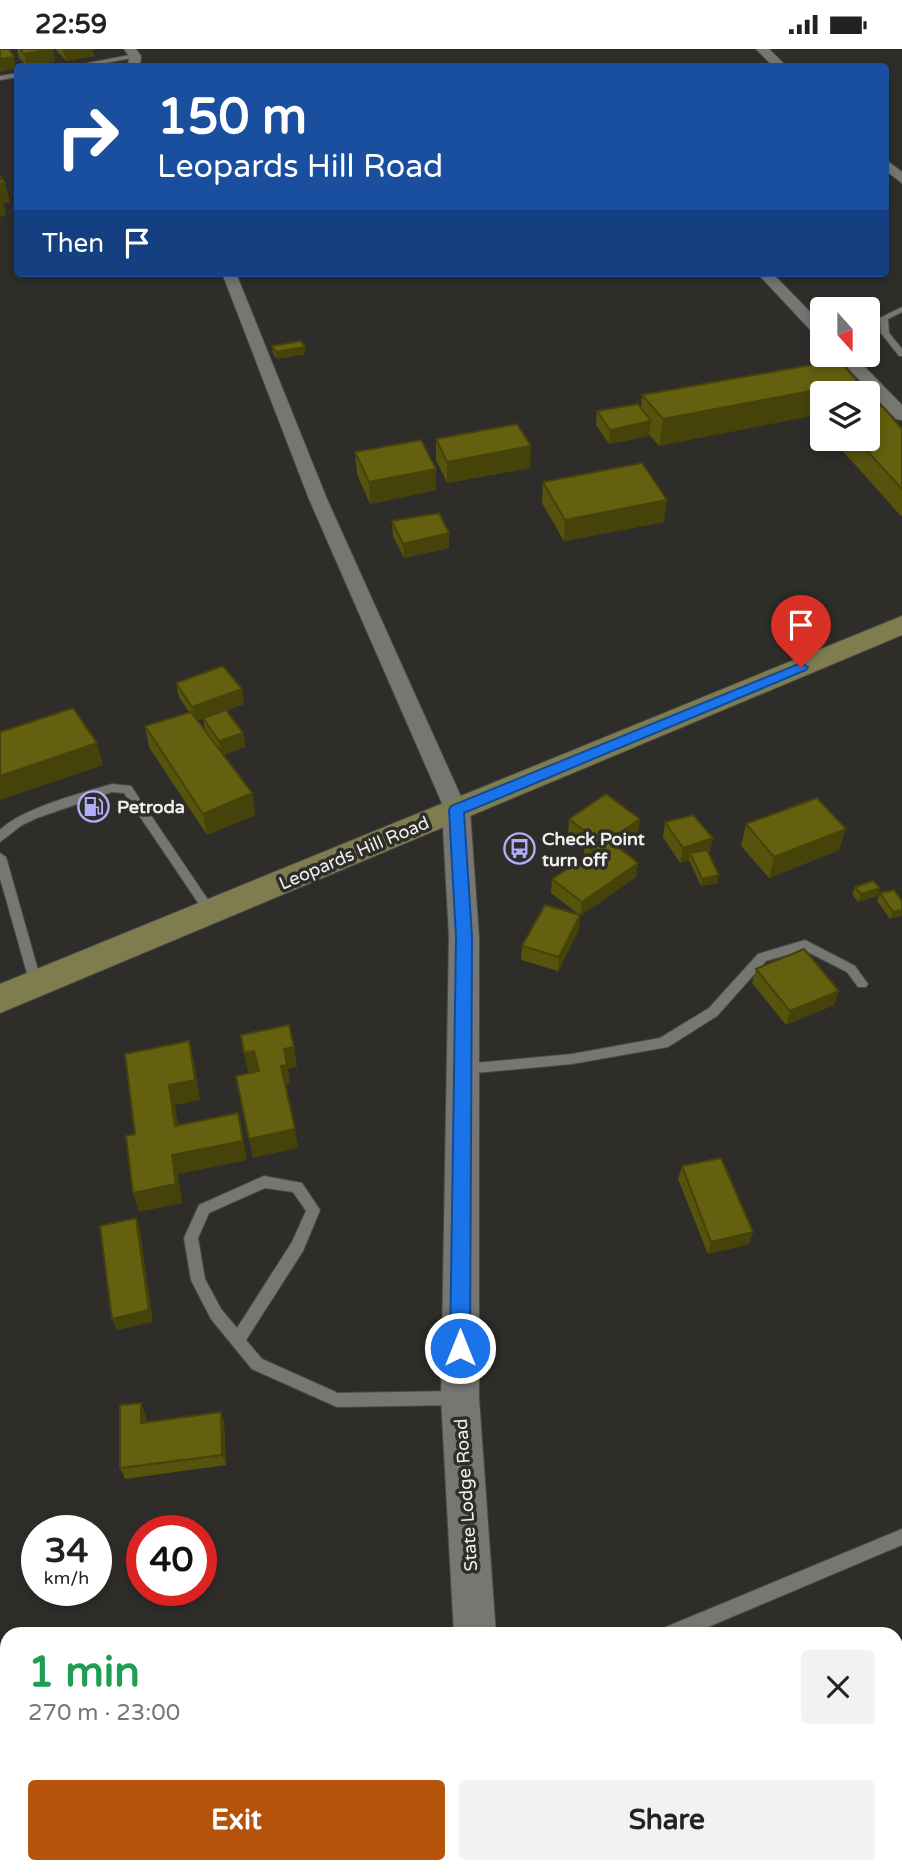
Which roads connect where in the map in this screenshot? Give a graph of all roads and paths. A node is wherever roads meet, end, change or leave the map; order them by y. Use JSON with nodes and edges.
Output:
{"nodes":[{"id":1,"x":762,"y":49,"type":"edge"},
{"id":2,"x":133,"y":57,"type":"edge"},
{"id":3,"x":95,"y":63,"type":"edge"},
{"id":4,"x":777,"y":63,"type":"edge"},
{"id":5,"x":889,"y":166,"type":"edge"},
{"id":6,"x":902,"y":179,"type":"edge"},
{"id":7,"x":231,"y":277,"type":"edge"},
{"id":8,"x":768,"y":277,"type":"edge"},
{"id":9,"x":902,"y":309,"type":"edge"},
{"id":10,"x":810,"y":321,"type":"edge"},
{"id":11,"x":902,"y":354,"type":"edge"},
{"id":12,"x":856,"y":367,"type":"edge"},
{"id":13,"x":902,"y":415,"type":"edge"},
{"id":14,"x":902,"y":625,"type":"edge"},
{"id":15,"x":456,"y":810,"type":"junction"},
{"id":16,"x":0,"y":838,"type":"edge"},
{"id":17,"x":0,"y":857,"type":"edge"},
{"id":18,"x":211,"y":913,"type":"junction"},
{"id":19,"x":862,"y":984,"type":"dead end"},
{"id":20,"x":36,"y":985,"type":"junction"},
{"id":21,"x":0,"y":999,"type":"edge"},
{"id":22,"x":464,"y":1069,"type":"junction"},
{"id":23,"x":237,"y":1341,"type":"junction"},
{"id":24,"x":460,"y":1398,"type":"junction"},
{"id":25,"x":902,"y":1537,"type":"edge"},
{"id":26,"x":474,"y":1627,"type":"edge"},
{"id":27,"x":686,"y":1627,"type":"edge"}],
"edges":[{"from":1,"to":4,"type":"street"},
{"from":2,"to":3,"type":"lane"},
{"from":5,"to":6,"type":"street"},
{"from":7,"to":15,"type":"street"},
{"from":8,"to":10,"type":"street"},
{"from":9,"to":11,"type":"lane"},
{"from":12,"to":13,"type":"street"},
{"from":14,"to":15,"type":"main road","name":"Leopards Hill Road"},
{"from":15,"to":18,"type":"main road","name":"Leopards Hill Road"},
{"from":15,"to":22,"type":"street","name":"State Lodge Road"},
{"from":16,"to":18,"type":"lane"},
{"from":17,"to":20,"type":"lane"},
{"from":18,"to":20,"type":"main road","name":"Leopards Hill Road"},
{"from":19,"to":22,"type":"lane"},
{"from":20,"to":21,"type":"main road","name":"Leopards Hill Road"},
{"from":22,"to":24,"type":"street","name":"State Lodge Road"},
{"from":23,"to":23,"type":"lane"},
{"from":23,"to":24,"type":"lane"},
{"from":24,"to":26,"type":"street","name":"State Lodge Road"},
{"from":25,"to":27,"type":"lane"}]}
